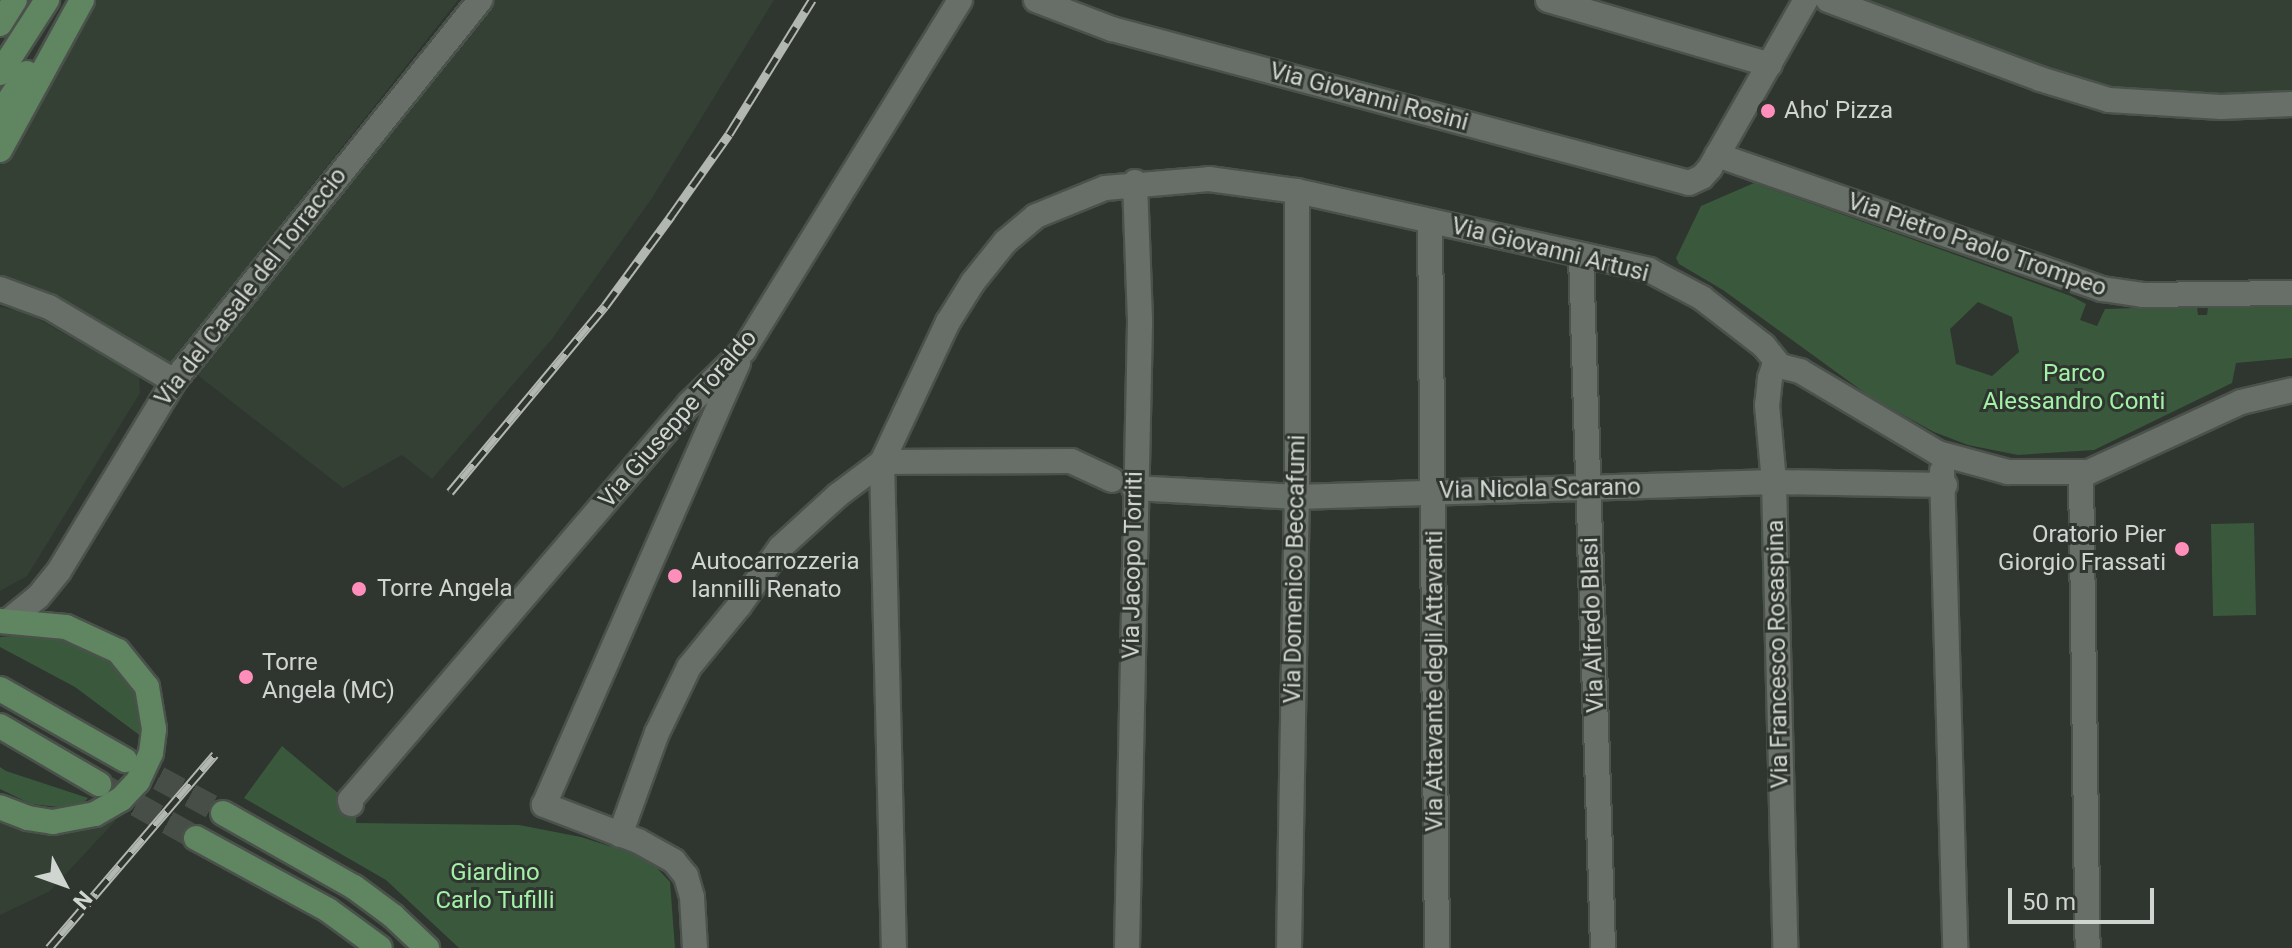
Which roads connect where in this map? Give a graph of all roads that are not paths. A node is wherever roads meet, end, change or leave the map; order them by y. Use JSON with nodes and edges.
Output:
{"nodes":[{"id":1,"x":15,"y":0,"type":"edge"},
{"id":2,"x":47,"y":0,"type":"edge"},
{"id":3,"x":80,"y":0,"type":"edge"},
{"id":4,"x":480,"y":0,"type":"edge"},
{"id":5,"x":960,"y":0,"type":"edge"},
{"id":6,"x":1036,"y":0,"type":"edge"},
{"id":7,"x":1548,"y":0,"type":"edge"},
{"id":8,"x":1806,"y":0,"type":"edge"},
{"id":9,"x":1828,"y":0,"type":"edge"},
{"id":10,"x":0,"y":24,"type":"edge"},
{"id":11,"x":1770,"y":65,"type":"junction"},
{"id":12,"x":0,"y":73,"type":"edge"},
{"id":13,"x":2292,"y":104,"type":"edge"},
{"id":14,"x":0,"y":114,"type":"edge"},
{"id":15,"x":0,"y":150,"type":"edge"},
{"id":16,"x":1717,"y":155,"type":"junction"},
{"id":17,"x":1135,"y":182,"type":"junction"},
{"id":18,"x":1297,"y":191,"type":"junction"},
{"id":19,"x":1430,"y":221,"type":"junction"},
{"id":20,"x":1581,"y":255,"type":"junction"},
{"id":21,"x":0,"y":289,"type":"edge"},
{"id":22,"x":2292,"y":293,"type":"edge"},
{"id":23,"x":744,"y":350,"type":"junction"},
{"id":24,"x":1780,"y":366,"type":"junction"},
{"id":25,"x":174,"y":381,"type":"junction"},
{"id":26,"x":2292,"y":390,"type":"edge"},
{"id":27,"x":1938,"y":453,"type":"junction"},
{"id":28,"x":882,"y":462,"type":"junction"},
{"id":29,"x":2081,"y":472,"type":"junction"},
{"id":30,"x":1774,"y":482,"type":"junction"},
{"id":31,"x":1123,"y":484,"type":"junction"},
{"id":32,"x":1945,"y":485,"type":"junction"},
{"id":33,"x":1589,"y":489,"type":"junction"},
{"id":34,"x":1434,"y":491,"type":"junction"},
{"id":35,"x":1297,"y":497,"type":"junction"},
{"id":36,"x":4,"y":621,"type":"edge"},
{"id":37,"x":0,"y":689,"type":"edge"},
{"id":38,"x":0,"y":726,"type":"edge"},
{"id":39,"x":125,"y":760,"type":"tunnel mouth"},
{"id":40,"x":99,"y":784,"type":"tunnel mouth"},
{"id":41,"x":351,"y":804,"type":"dead end"},
{"id":42,"x":0,"y":807,"type":"edge"},
{"id":43,"x":223,"y":813,"type":"tunnel mouth"},
{"id":44,"x":620,"y":835,"type":"junction"},
{"id":45,"x":196,"y":838,"type":"tunnel mouth"},
{"id":46,"x":380,"y":948,"type":"edge"},
{"id":47,"x":427,"y":948,"type":"edge"},
{"id":48,"x":695,"y":948,"type":"edge"},
{"id":49,"x":894,"y":948,"type":"edge"},
{"id":50,"x":1127,"y":948,"type":"edge"},
{"id":51,"x":1289,"y":948,"type":"edge"},
{"id":52,"x":1437,"y":948,"type":"edge"},
{"id":53,"x":1603,"y":948,"type":"edge"},
{"id":54,"x":1785,"y":948,"type":"edge"},
{"id":55,"x":1955,"y":948,"type":"edge"},
{"id":56,"x":2088,"y":948,"type":"edge"}],
"edges":[{"from":1,"to":10,"type":"main road"},
{"from":2,"to":12,"type":"main road"},
{"from":3,"to":14,"type":"main road"},
{"from":3,"to":15,"type":"main road"},
{"from":4,"to":25,"type":"street","name":"Via del Casale del Torraccio"},
{"from":5,"to":23,"type":"street","name":"Via Giuseppe Toraldo"},
{"from":6,"to":16,"type":"street","name":"Via Giovanni Rosini"},
{"from":7,"to":11,"type":"street"},
{"from":8,"to":11,"type":"street"},
{"from":9,"to":13,"type":"street"},
{"from":11,"to":16,"type":"street"},
{"from":16,"to":22,"type":"street","name":"Via Pietro Paolo Trompeo"},
{"from":17,"to":18,"type":"street","name":"Via Giovanni Artusi"},
{"from":17,"to":28,"type":"street","name":"Via Giovanni Artusi"},
{"from":17,"to":31,"type":"street","name":"Via Jacopo Torriti"},
{"from":18,"to":19,"type":"street","name":"Via Giovanni Artusi"},
{"from":18,"to":35,"type":"street","name":"Via Domenico Beccafumi"},
{"from":19,"to":20,"type":"street","name":"Via Giovanni Artusi"},
{"from":19,"to":34,"type":"street","name":"Via Attavante degli Attavanti"},
{"from":20,"to":24,"type":"street","name":"Via Giovanni Artusi"},
{"from":20,"to":33,"type":"street","name":"Via Alfredo Blasi"},
{"from":21,"to":25,"type":"street"},
{"from":23,"to":41,"type":"street","name":"Via Giuseppe Toraldo"},
{"from":23,"to":44,"type":"street"},
{"from":24,"to":27,"type":"street","name":"Via Giovanni Artusi"},
{"from":24,"to":30,"type":"street","name":"Via Francesco Rosaspina"},
{"from":25,"to":36,"type":"street","name":"Via del Casale del Torraccio"},
{"from":26,"to":29,"type":"street","name":"Via Giovanni Artusi"},
{"from":27,"to":29,"type":"street","name":"Via Giovanni Artusi"},
{"from":27,"to":32,"type":"street"},
{"from":28,"to":31,"type":"street"},
{"from":28,"to":44,"type":"street","name":"Via Giovanni Artusi"},
{"from":28,"to":49,"type":"street"},
{"from":29,"to":56,"type":"street"},
{"from":30,"to":32,"type":"street","name":"Via Nicola Scarano"},
{"from":30,"to":33,"type":"street","name":"Via Nicola Scarano"},
{"from":30,"to":54,"type":"street","name":"Via Francesco Rosaspina"},
{"from":31,"to":35,"type":"street","name":"Via Nicola Scarano"},
{"from":31,"to":50,"type":"street","name":"Via Jacopo Torriti"},
{"from":32,"to":55,"type":"street"},
{"from":33,"to":34,"type":"street","name":"Via Nicola Scarano"},
{"from":33,"to":53,"type":"street","name":"Via Alfredo Blasi"},
{"from":34,"to":35,"type":"street","name":"Via Nicola Scarano"},
{"from":34,"to":52,"type":"street","name":"Via Attavante degli Attavanti"},
{"from":35,"to":51,"type":"street","name":"Via Domenico Beccafumi"},
{"from":36,"to":42,"type":"main road"},
{"from":37,"to":39,"type":"main road"},
{"from":38,"to":40,"type":"main road"},
{"from":43,"to":47,"type":"main road"},
{"from":44,"to":48,"type":"street"},
{"from":45,"to":46,"type":"main road"}]}
